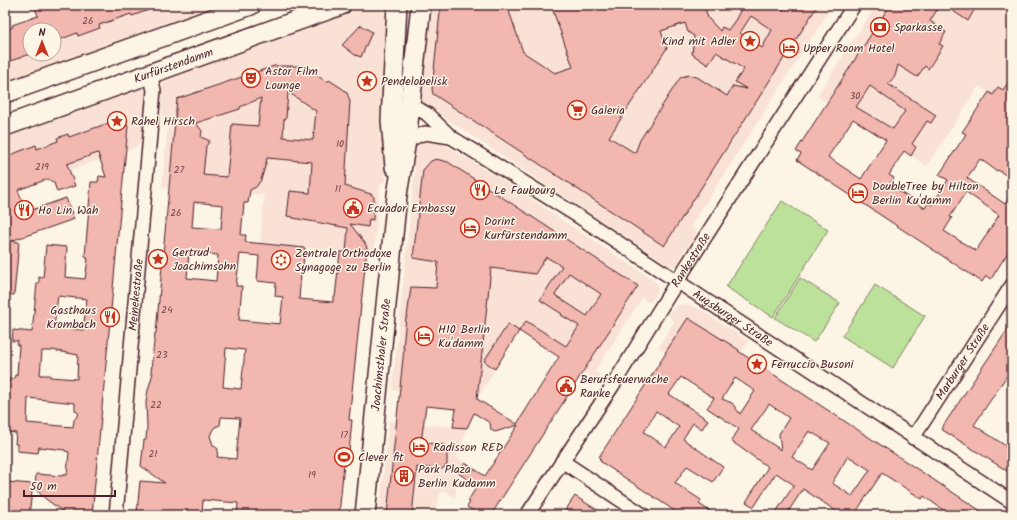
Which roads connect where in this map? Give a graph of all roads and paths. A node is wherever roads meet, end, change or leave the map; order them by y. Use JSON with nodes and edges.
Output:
{"nodes":[{"id":1,"x":251,"y":5,"type":"edge"},
{"id":2,"x":341,"y":5,"type":"edge"},
{"id":3,"x":397,"y":5,"type":"edge"},
{"id":4,"x":421,"y":5,"type":"edge"},
{"id":5,"x":854,"y":5,"type":"edge"},
{"id":6,"x":150,"y":75,"type":"junction"},
{"id":7,"x":5,"y":93,"type":"edge"},
{"id":8,"x":410,"y":104,"type":"junction"},
{"id":9,"x":5,"y":126,"type":"edge"},
{"id":10,"x":451,"y":137,"type":"junction"},
{"id":11,"x":406,"y":141,"type":"junction"},
{"id":12,"x":397,"y":195,"type":"junction"},
{"id":13,"x":676,"y":282,"type":"junction"},
{"id":14,"x":1012,"y":285,"type":"edge"},
{"id":15,"x":913,"y":438,"type":"junction"},
{"id":16,"x":562,"y":461,"type":"junction"},
{"id":17,"x":1012,"y":502,"type":"edge"},
{"id":18,"x":116,"y":515,"type":"edge"},
{"id":19,"x":365,"y":515,"type":"edge"},
{"id":20,"x":527,"y":515,"type":"edge"},
{"id":21,"x":643,"y":515,"type":"edge"}],
"edges":[{"from":1,"to":7,"type":"main road"},
{"from":2,"to":6,"type":"main road","name":"Kurfürstendamm"},
{"from":3,"to":12,"type":"main road","name":"Joachimsthaler Straße"},
{"from":4,"to":8,"type":"main road","name":"Joachimsthaler Straße"},
{"from":5,"to":13,"type":"street","name":"Rankestraße"},
{"from":6,"to":9,"type":"main road","name":"Kurfürstendamm"},
{"from":6,"to":18,"type":"street","name":"Meinekestraße"},
{"from":8,"to":10,"type":"street","name":"Augsburger Straße"},
{"from":8,"to":11,"type":"main road","name":"Joachimsthaler Straße"},
{"from":10,"to":11,"type":"street","name":"Augsburger Straße"},
{"from":10,"to":13,"type":"street","name":"Augsburger Straße"},
{"from":11,"to":12,"type":"main road","name":"Joachimsthaler Straße"},
{"from":12,"to":19,"type":"main road","name":"Joachimsthaler Straße"},
{"from":13,"to":15,"type":"street","name":"Augsburger Straße"},
{"from":13,"to":16,"type":"street","name":"Rankestraße"},
{"from":14,"to":15,"type":"street","name":"Marburger Straße"},
{"from":15,"to":17,"type":"street","name":"Augsburger Straße"},
{"from":16,"to":20,"type":"street","name":"Rankestraße"},
{"from":16,"to":21,"type":"street"}]}
